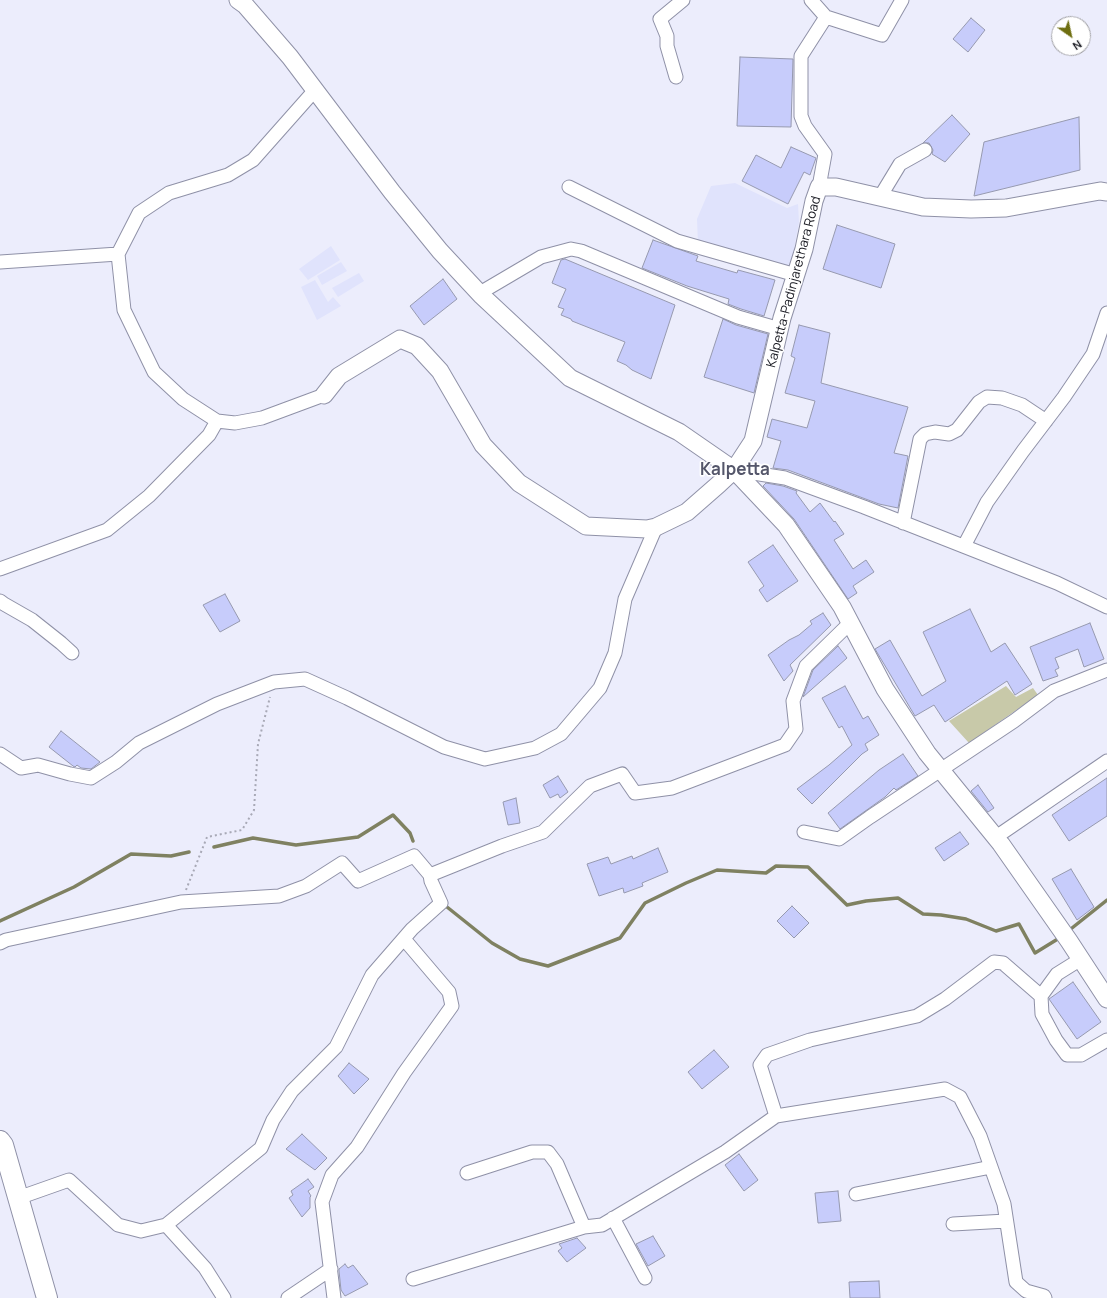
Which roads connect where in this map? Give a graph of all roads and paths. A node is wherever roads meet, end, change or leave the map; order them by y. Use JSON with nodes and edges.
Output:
{"nodes":[{"id":1,"x":238,"y":0,"type":"edge"},
{"id":2,"x":683,"y":0,"type":"edge"},
{"id":3,"x":811,"y":0,"type":"edge"},
{"id":4,"x":902,"y":0,"type":"edge"},
{"id":5,"x":826,"y":17,"type":"junction"},
{"id":6,"x":676,"y":77,"type":"dead end"},
{"id":7,"x":315,"y":90,"type":"junction"},
{"id":8,"x":925,"y":150,"type":"dead end"},
{"id":9,"x":569,"y":187,"type":"dead end"},
{"id":10,"x":819,"y":187,"type":"junction"},
{"id":11,"x":1107,"y":192,"type":"edge"},
{"id":12,"x":880,"y":197,"type":"junction"},
{"id":13,"x":118,"y":254,"type":"junction"},
{"id":14,"x":0,"y":262,"type":"edge"},
{"id":15,"x":796,"y":275,"type":"junction"},
{"id":16,"x":481,"y":295,"type":"junction"},
{"id":17,"x":1107,"y":313,"type":"edge"},
{"id":18,"x":780,"y":329,"type":"junction"},
{"id":19,"x":324,"y":396,"type":"joint"},
{"id":20,"x":217,"y":421,"type":"junction"},
{"id":21,"x":1046,"y":421,"type":"junction"},
{"id":22,"x":734,"y":470,"type":"junction"},
{"id":23,"x":903,"y":523,"type":"junction"},
{"id":24,"x":656,"y":527,"type":"junction"},
{"id":25,"x":964,"y":546,"type":"junction"},
{"id":26,"x":0,"y":569,"type":"edge"},
{"id":27,"x":0,"y":601,"type":"edge"},
{"id":28,"x":1107,"y":607,"type":"edge"},
{"id":29,"x":850,"y":623,"type":"junction"},
{"id":30,"x":72,"y":654,"type":"dead end"},
{"id":31,"x":1107,"y":670,"type":"edge"},
{"id":32,"x":274,"y":682,"type":"junction"},
{"id":33,"x":0,"y":754,"type":"edge"},
{"id":34,"x":1107,"y":761,"type":"edge"},
{"id":35,"x":941,"y":770,"type":"junction"},
{"id":36,"x":804,"y":832,"type":"dead end"},
{"id":37,"x":996,"y":837,"type":"junction"},
{"id":38,"x":430,"y":874,"type":"junction"},
{"id":39,"x":181,"y":902,"type":"junction"},
{"id":40,"x":404,"y":938,"type":"junction"},
{"id":41,"x":0,"y":942,"type":"edge"},
{"id":42,"x":1081,"y":959,"type":"junction"},
{"id":43,"x":1041,"y":996,"type":"junction"},
{"id":44,"x":1107,"y":999,"type":"edge"},
{"id":45,"x":1107,"y":1040,"type":"edge"},
{"id":46,"x":776,"y":1116,"type":"junction"},
{"id":47,"x":0,"y":1141,"type":"edge"},
{"id":48,"x":991,"y":1167,"type":"junction"},
{"id":49,"x":467,"y":1173,"type":"dead end"},
{"id":50,"x":856,"y":1194,"type":"dead end"},
{"id":51,"x":18,"y":1198,"type":"junction"},
{"id":52,"x":613,"y":1218,"type":"junction"},
{"id":53,"x":1006,"y":1221,"type":"junction"},
{"id":54,"x":953,"y":1224,"type":"dead end"},
{"id":55,"x":166,"y":1225,"type":"junction"},
{"id":56,"x":584,"y":1227,"type":"junction"},
{"id":57,"x":331,"y":1269,"type":"junction"},
{"id":58,"x":645,"y":1278,"type":"dead end"},
{"id":59,"x":414,"y":1279,"type":"dead end"},
{"id":60,"x":47,"y":1298,"type":"edge"},
{"id":61,"x":224,"y":1298,"type":"edge"},
{"id":62,"x":288,"y":1298,"type":"edge"},
{"id":63,"x":334,"y":1298,"type":"edge"},
{"id":64,"x":1045,"y":1298,"type":"edge"}],
"edges":[{"from":1,"to":7,"type":"main road"},
{"from":2,"to":6,"type":"street"},
{"from":3,"to":5,"type":"street"},
{"from":4,"to":5,"type":"street"},
{"from":5,"to":10,"type":"street"},
{"from":7,"to":13,"type":"street"},
{"from":7,"to":16,"type":"main road"},
{"from":8,"to":12,"type":"street"},
{"from":9,"to":15,"type":"street"},
{"from":10,"to":12,"type":"main road","name":"Kalpetta-Padinjarethara Road"},
{"from":10,"to":15,"type":"main road","name":"Kalpetta-Padinjarethara Road"},
{"from":11,"to":12,"type":"main road","name":"Kalpetta-Padinjarethara Road"},
{"from":13,"to":14,"type":"street"},
{"from":13,"to":20,"type":"street"},
{"from":15,"to":18,"type":"main road","name":"Kalpetta-Padinjarethara Road"},
{"from":16,"to":18,"type":"street"},
{"from":16,"to":22,"type":"main road"},
{"from":17,"to":21,"type":"street"},
{"from":18,"to":22,"type":"main road","name":"Kalpetta-Padinjarethara Road"},
{"from":19,"to":20,"type":"street"},
{"from":19,"to":24,"type":"main road"},
{"from":20,"to":26,"type":"street"},
{"from":21,"to":23,"type":"street"},
{"from":21,"to":25,"type":"street"},
{"from":22,"to":23,"type":"street"},
{"from":22,"to":24,"type":"main road","name":"Kalpetta-Padinjarethara Road"},
{"from":22,"to":29,"type":"main road"},
{"from":23,"to":25,"type":"street"},
{"from":24,"to":32,"type":"street"},
{"from":25,"to":28,"type":"street"},
{"from":27,"to":30,"type":"street"},
{"from":29,"to":35,"type":"main road"},
{"from":29,"to":38,"type":"street"},
{"from":31,"to":35,"type":"street"},
{"from":32,"to":33,"type":"street"},
{"from":32,"to":39,"type":"path"},
{"from":34,"to":37,"type":"street"},
{"from":35,"to":36,"type":"street"},
{"from":35,"to":37,"type":"main road"},
{"from":37,"to":42,"type":"main road"},
{"from":38,"to":39,"type":"street"},
{"from":38,"to":40,"type":"street"},
{"from":39,"to":41,"type":"street"},
{"from":40,"to":55,"type":"street"},
{"from":40,"to":57,"type":"street"},
{"from":42,"to":43,"type":"street"},
{"from":42,"to":44,"type":"main road"},
{"from":43,"to":45,"type":"street"},
{"from":43,"to":46,"type":"street"},
{"from":46,"to":48,"type":"street"},
{"from":46,"to":52,"type":"street"},
{"from":47,"to":51,"type":"highway"},
{"from":48,"to":50,"type":"street"},
{"from":48,"to":53,"type":"street"},
{"from":49,"to":56,"type":"street"},
{"from":51,"to":55,"type":"street"},
{"from":51,"to":60,"type":"highway"},
{"from":52,"to":56,"type":"street"},
{"from":52,"to":58,"type":"street"},
{"from":53,"to":54,"type":"street"},
{"from":53,"to":64,"type":"street"},
{"from":55,"to":61,"type":"street"},
{"from":56,"to":59,"type":"street"},
{"from":57,"to":62,"type":"street"},
{"from":57,"to":63,"type":"street"}]}
